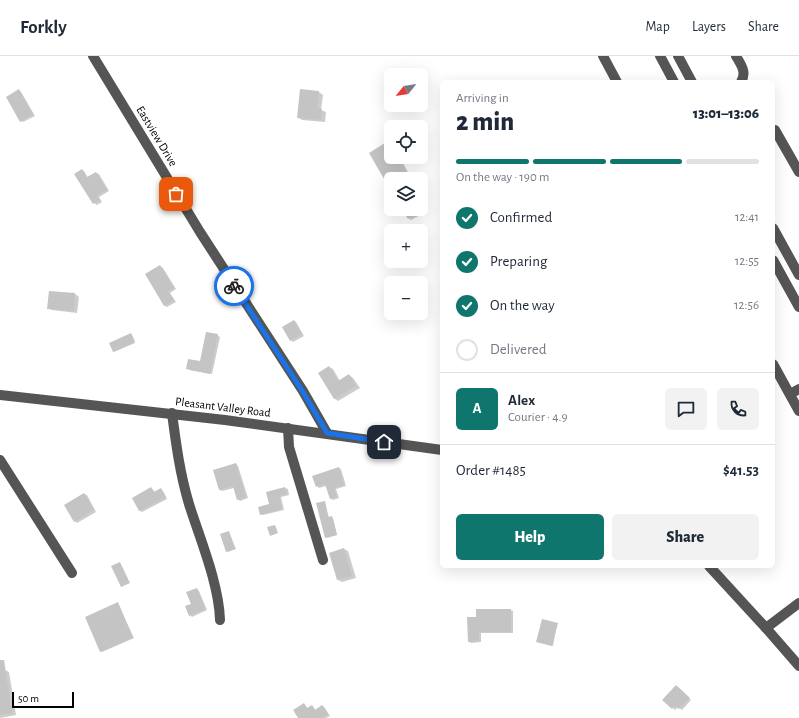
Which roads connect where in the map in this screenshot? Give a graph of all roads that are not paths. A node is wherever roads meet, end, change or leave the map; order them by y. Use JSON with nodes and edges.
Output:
{"nodes":[{"id":1,"x":93,"y":56,"type":"edge"},
{"id":2,"x":602,"y":56,"type":"edge"},
{"id":3,"x":660,"y":56,"type":"edge"},
{"id":4,"x":678,"y":56,"type":"edge"},
{"id":5,"x":736,"y":56,"type":"edge"},
{"id":6,"x":616,"y":80,"type":"edge"},
{"id":7,"x":673,"y":80,"type":"edge"},
{"id":8,"x":691,"y":80,"type":"edge"},
{"id":9,"x":742,"y":80,"type":"edge"},
{"id":10,"x":775,"y":132,"type":"edge"},
{"id":11,"x":799,"y":172,"type":"edge"},
{"id":12,"x":775,"y":232,"type":"edge"},
{"id":13,"x":787,"y":253,"type":"junction"},
{"id":14,"x":775,"y":259,"type":"edge"},
{"id":15,"x":775,"y":264,"type":"edge"},
{"id":16,"x":799,"y":275,"type":"edge"},
{"id":17,"x":799,"y":307,"type":"edge"},
{"id":18,"x":775,"y":367,"type":"edge"},
{"id":19,"x":795,"y":392,"type":"edge"},
{"id":20,"x":0,"y":395,"type":"edge"},
{"id":21,"x":799,"y":410,"type":"edge"},
{"id":22,"x":172,"y":413,"type":"junction"},
{"id":23,"x":288,"y":428,"type":"junction"},
{"id":24,"x":327,"y":433,"type":"junction"},
{"id":25,"x":440,"y":450,"type":"edge"},
{"id":26,"x":0,"y":460,"type":"edge"},
{"id":27,"x":323,"y":560,"type":"dead end"},
{"id":28,"x":711,"y":568,"type":"edge"},
{"id":29,"x":72,"y":573,"type":"dead end"},
{"id":30,"x":798,"y":607,"type":"edge"},
{"id":31,"x":220,"y":620,"type":"dead end"},
{"id":32,"x":766,"y":628,"type":"junction"},
{"id":33,"x":799,"y":666,"type":"edge"}],
"edges":[{"from":1,"to":24,"type":"street","name":"Eastview Drive"},
{"from":2,"to":6,"type":"street"},
{"from":3,"to":7,"type":"street"},
{"from":4,"to":8,"type":"street"},
{"from":5,"to":9,"type":"street"},
{"from":10,"to":11,"type":"street"},
{"from":12,"to":13,"type":"street"},
{"from":13,"to":14,"type":"street"},
{"from":13,"to":16,"type":"street"},
{"from":15,"to":17,"type":"street"},
{"from":18,"to":19,"type":"street"},
{"from":19,"to":21,"type":"street"},
{"from":20,"to":22,"type":"street","name":"Pleasant Valley Road"},
{"from":22,"to":23,"type":"street","name":"Pleasant Valley Road"},
{"from":22,"to":31,"type":"street"},
{"from":23,"to":24,"type":"street","name":"Pleasant Valley Road"},
{"from":23,"to":27,"type":"street"},
{"from":24,"to":25,"type":"street","name":"Pleasant Valley Road"},
{"from":26,"to":29,"type":"street"},
{"from":28,"to":32,"type":"street"},
{"from":30,"to":32,"type":"street"},
{"from":32,"to":33,"type":"street"}]}
